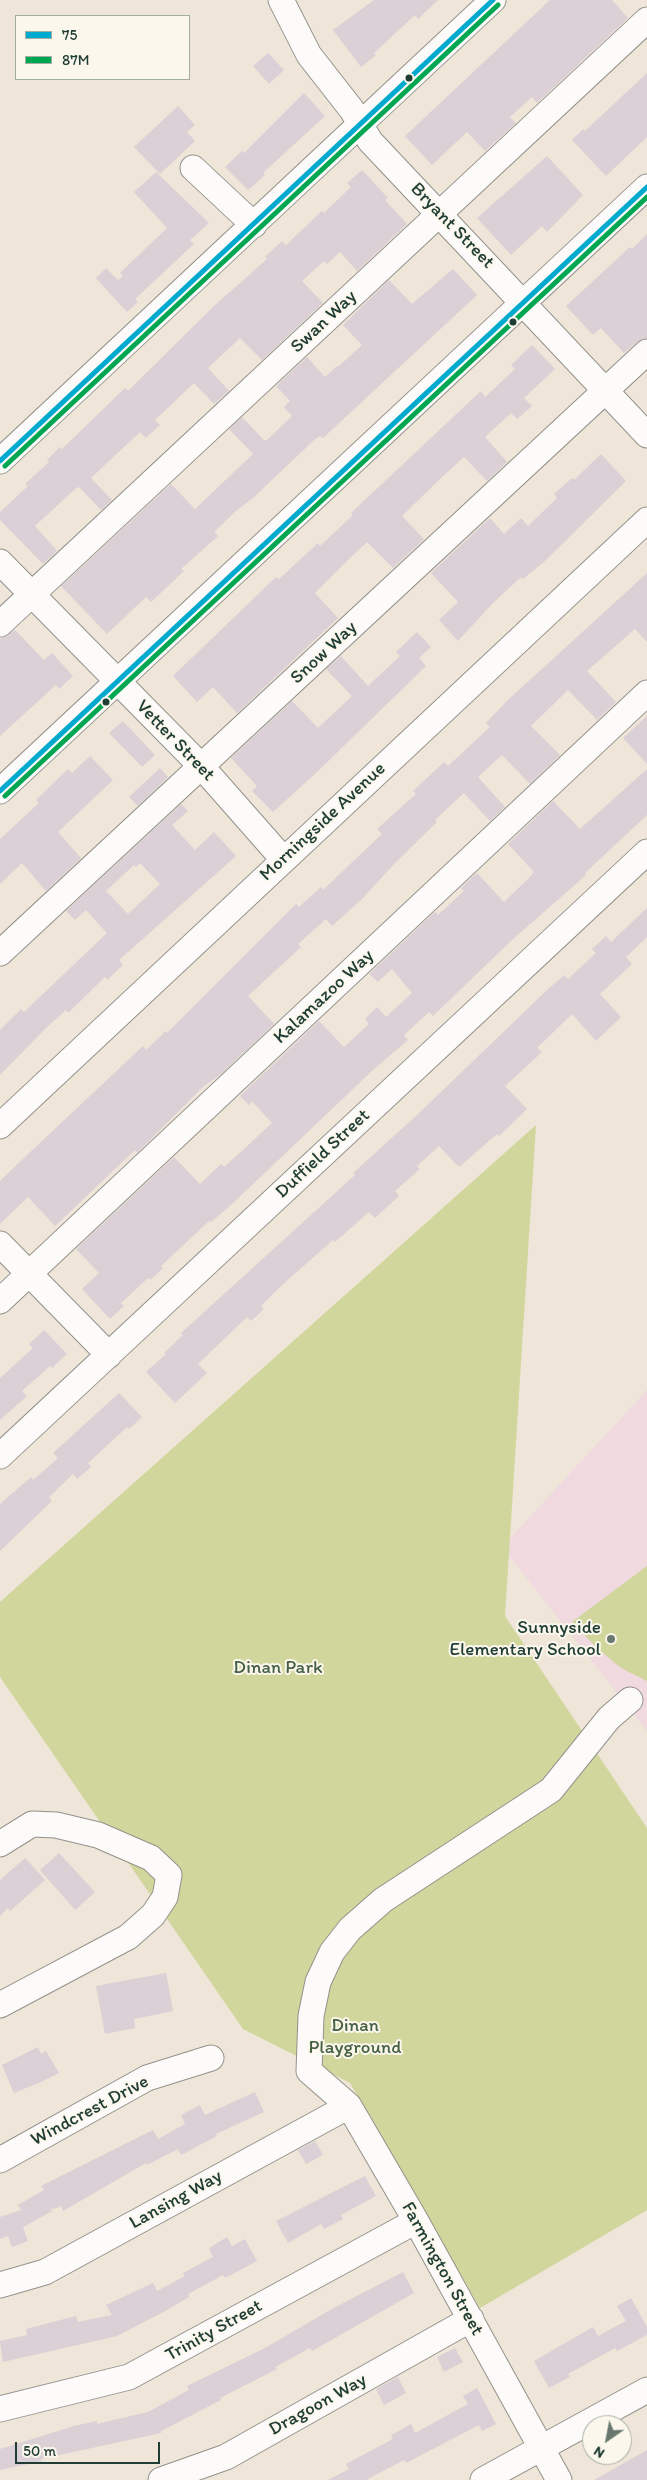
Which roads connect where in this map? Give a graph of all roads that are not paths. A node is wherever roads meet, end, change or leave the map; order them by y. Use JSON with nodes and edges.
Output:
{"nodes":[{"id":1,"x":281,"y":0,"type":"edge"},
{"id":2,"x":493,"y":0,"type":"edge"},
{"id":3,"x":647,"y":20,"type":"edge"},
{"id":4,"x":361,"y":126,"type":"junction"},
{"id":5,"x":193,"y":168,"type":"dead end"},
{"id":6,"x":647,"y":187,"type":"edge"},
{"id":7,"x":440,"y":214,"type":"junction"},
{"id":8,"x":254,"y":225,"type":"junction"},
{"id":9,"x":524,"y":303,"type":"junction"},
{"id":10,"x":647,"y":352,"type":"edge"},
{"id":11,"x":606,"y":391,"type":"junction"},
{"id":12,"x":647,"y":435,"type":"edge"},
{"id":13,"x":0,"y":461,"type":"edge"},
{"id":14,"x":647,"y":520,"type":"edge"},
{"id":15,"x":0,"y":562,"type":"edge"},
{"id":16,"x":33,"y":593,"type":"junction"},
{"id":17,"x":0,"y":624,"type":"edge"},
{"id":18,"x":117,"y":682,"type":"junction"},
{"id":19,"x":647,"y":693,"type":"edge"},
{"id":20,"x":202,"y":766,"type":"junction"},
{"id":21,"x":0,"y":792,"type":"edge"},
{"id":22,"x":647,"y":852,"type":"edge"},
{"id":23,"x":283,"y":859,"type":"junction"},
{"id":24,"x":0,"y":953,"type":"edge"},
{"id":25,"x":0,"y":1126,"type":"edge"},
{"id":26,"x":0,"y":1244,"type":"edge"},
{"id":27,"x":28,"y":1274,"type":"junction"},
{"id":28,"x":0,"y":1301,"type":"edge"},
{"id":29,"x":109,"y":1355,"type":"junction"},
{"id":30,"x":0,"y":1456,"type":"edge"},
{"id":31,"x":630,"y":1700,"type":"dead end"},
{"id":32,"x":0,"y":1844,"type":"edge"},
{"id":33,"x":0,"y":2005,"type":"edge"},
{"id":34,"x":211,"y":2058,"type":"dead end"},
{"id":35,"x":348,"y":2106,"type":"junction"},
{"id":36,"x":0,"y":2160,"type":"edge"},
{"id":37,"x":416,"y":2221,"type":"junction"},
{"id":38,"x":0,"y":2285,"type":"edge"},
{"id":39,"x":471,"y":2319,"type":"junction"},
{"id":40,"x":647,"y":2390,"type":"edge"},
{"id":41,"x":0,"y":2408,"type":"edge"},
{"id":42,"x":542,"y":2448,"type":"junction"},
{"id":43,"x":161,"y":2480,"type":"edge"},
{"id":44,"x":483,"y":2480,"type":"edge"},
{"id":45,"x":559,"y":2480,"type":"edge"}],
"edges":[{"from":1,"to":4,"type":"street","name":"Bryant Street"},
{"from":2,"to":4,"type":"street"},
{"from":3,"to":7,"type":"street","name":"Swan Way"},
{"from":4,"to":7,"type":"street","name":"Bryant Street"},
{"from":4,"to":8,"type":"street"},
{"from":5,"to":8,"type":"street"},
{"from":6,"to":9,"type":"street"},
{"from":7,"to":9,"type":"street","name":"Bryant Street"},
{"from":7,"to":16,"type":"street","name":"Swan Way"},
{"from":8,"to":13,"type":"street"},
{"from":9,"to":11,"type":"street","name":"Bryant Street"},
{"from":9,"to":18,"type":"street"},
{"from":10,"to":11,"type":"street","name":"Snow Way"},
{"from":11,"to":12,"type":"street","name":"Bryant Street"},
{"from":11,"to":20,"type":"street","name":"Snow Way"},
{"from":14,"to":23,"type":"street","name":"Morningside Avenue"},
{"from":15,"to":16,"type":"street","name":"Vetter Street"},
{"from":16,"to":17,"type":"street","name":"Swan Way"},
{"from":16,"to":18,"type":"street","name":"Vetter Street"},
{"from":18,"to":20,"type":"street","name":"Vetter Street"},
{"from":18,"to":21,"type":"street"},
{"from":19,"to":27,"type":"street","name":"Kalamazoo Way"},
{"from":20,"to":23,"type":"street","name":"Vetter Street"},
{"from":20,"to":24,"type":"street","name":"Snow Way"},
{"from":22,"to":29,"type":"street","name":"Duffield Street"},
{"from":23,"to":25,"type":"street","name":"Morningside Avenue"},
{"from":26,"to":27,"type":"street"},
{"from":27,"to":28,"type":"street","name":"Kalamazoo Way"},
{"from":27,"to":29,"type":"street"},
{"from":29,"to":30,"type":"street","name":"Duffield Street"},
{"from":31,"to":35,"type":"street","name":"Farmington Street"},
{"from":32,"to":33,"type":"street"},
{"from":34,"to":36,"type":"street","name":"Windcrest Drive"},
{"from":35,"to":37,"type":"street","name":"Farmington Street"},
{"from":35,"to":38,"type":"street","name":"Lansing Way"},
{"from":37,"to":39,"type":"street","name":"Farmington Street"},
{"from":37,"to":41,"type":"street","name":"Trinity Street"},
{"from":39,"to":42,"type":"street","name":"Farmington Street"},
{"from":39,"to":43,"type":"street","name":"Dragoon Way"},
{"from":40,"to":42,"type":"street"},
{"from":42,"to":44,"type":"street"},
{"from":42,"to":45,"type":"street","name":"Farmington Street"}]}
